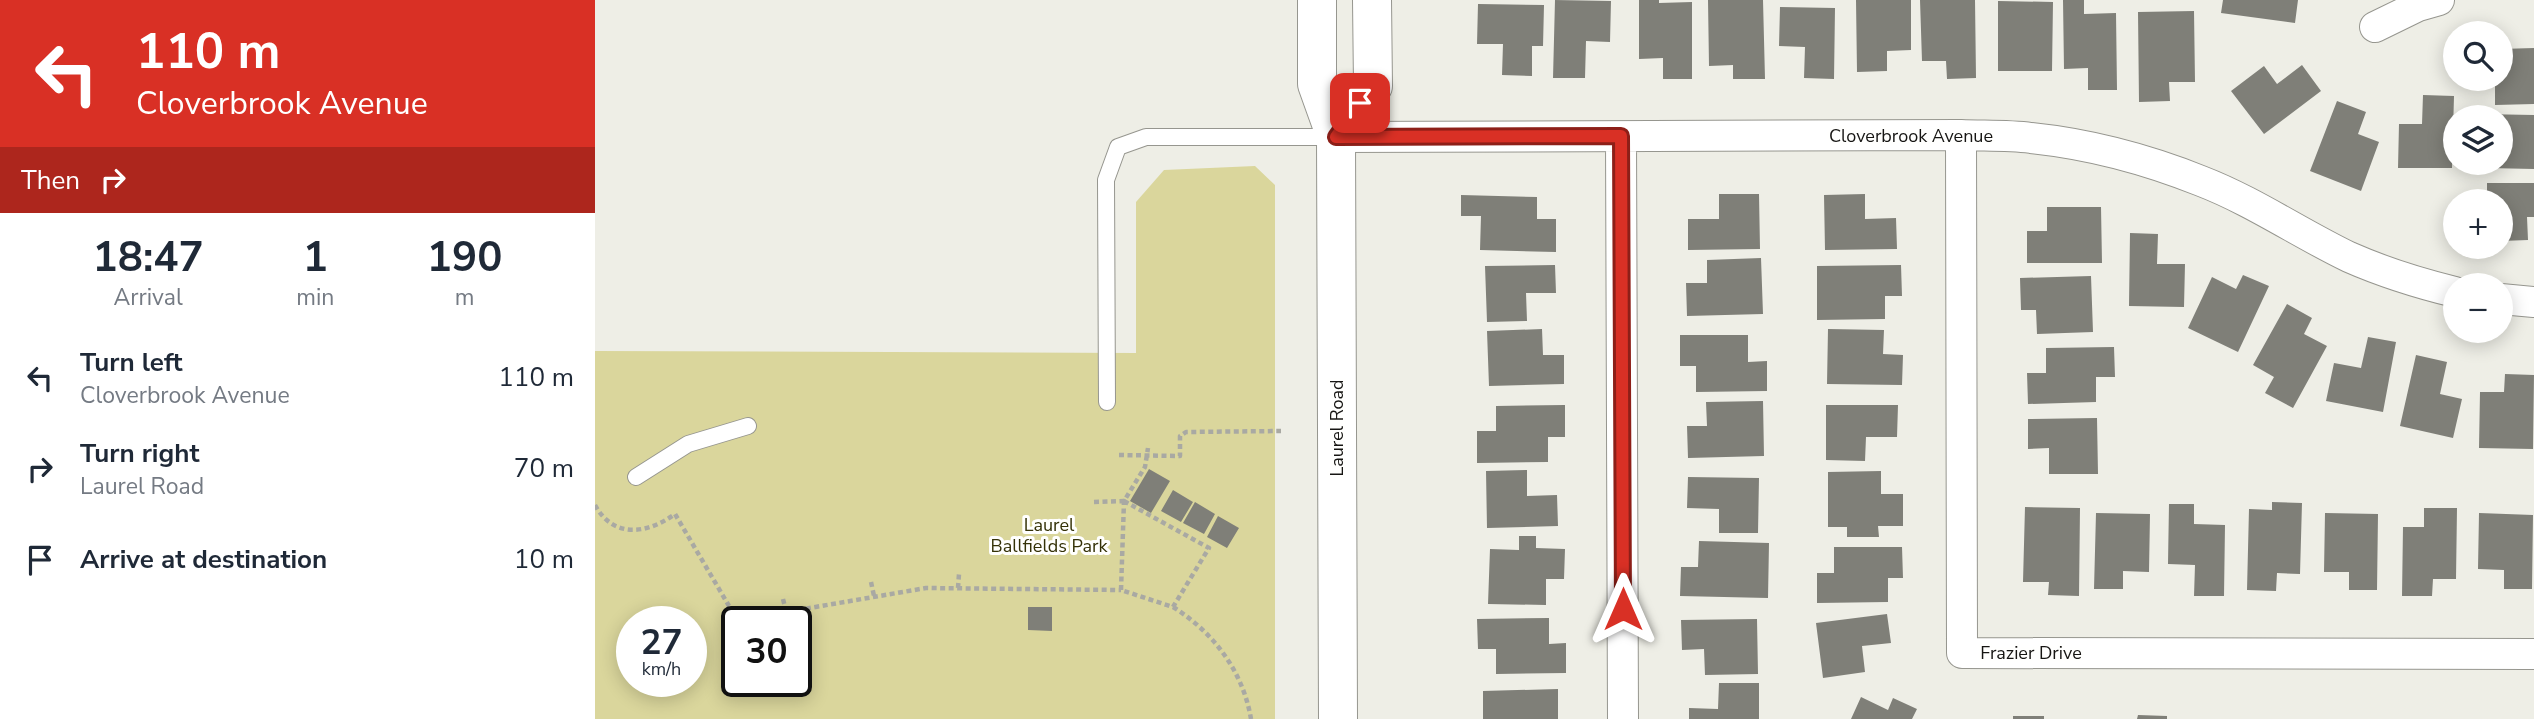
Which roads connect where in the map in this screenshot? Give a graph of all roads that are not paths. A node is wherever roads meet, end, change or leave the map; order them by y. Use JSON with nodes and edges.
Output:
{"nodes":[{"id":1,"x":1317,"y":0,"type":"edge"},
{"id":2,"x":1372,"y":0,"type":"edge"},
{"id":3,"x":2439,"y":0,"type":"edge"},
{"id":4,"x":2375,"y":27,"type":"dead end"},
{"id":5,"x":1961,"y":135,"type":"junction"},
{"id":6,"x":1621,"y":136,"type":"junction"},
{"id":7,"x":1336,"y":137,"type":"junction"},
{"id":8,"x":2443,"y":289,"type":"edge"},
{"id":9,"x":2513,"y":300,"type":"edge"},
{"id":10,"x":2534,"y":302,"type":"edge"},
{"id":11,"x":1107,"y":402,"type":"dead end"},
{"id":12,"x":748,"y":426,"type":"dead end"},
{"id":13,"x":636,"y":477,"type":"dead end"},
{"id":14,"x":2534,"y":654,"type":"edge"},
{"id":15,"x":1338,"y":719,"type":"edge"},
{"id":16,"x":1623,"y":719,"type":"edge"}],
"edges":[{"from":1,"to":7,"type":"main road","name":"Laurel Road"},
{"from":2,"to":7,"type":"main road"},
{"from":3,"to":4,"type":"street"},
{"from":5,"to":6,"type":"street","name":"Cloverbrook Avenue"},
{"from":5,"to":8,"type":"street","name":"Cloverbrook Avenue"},
{"from":5,"to":14,"type":"street","name":"Frazier Drive"},
{"from":6,"to":7,"type":"street","name":"Cloverbrook Avenue"},
{"from":6,"to":16,"type":"street"},
{"from":7,"to":11,"type":"lane"},
{"from":7,"to":15,"type":"main road","name":"Laurel Road"},
{"from":9,"to":10,"type":"street"},
{"from":12,"to":13,"type":"lane"}]}
